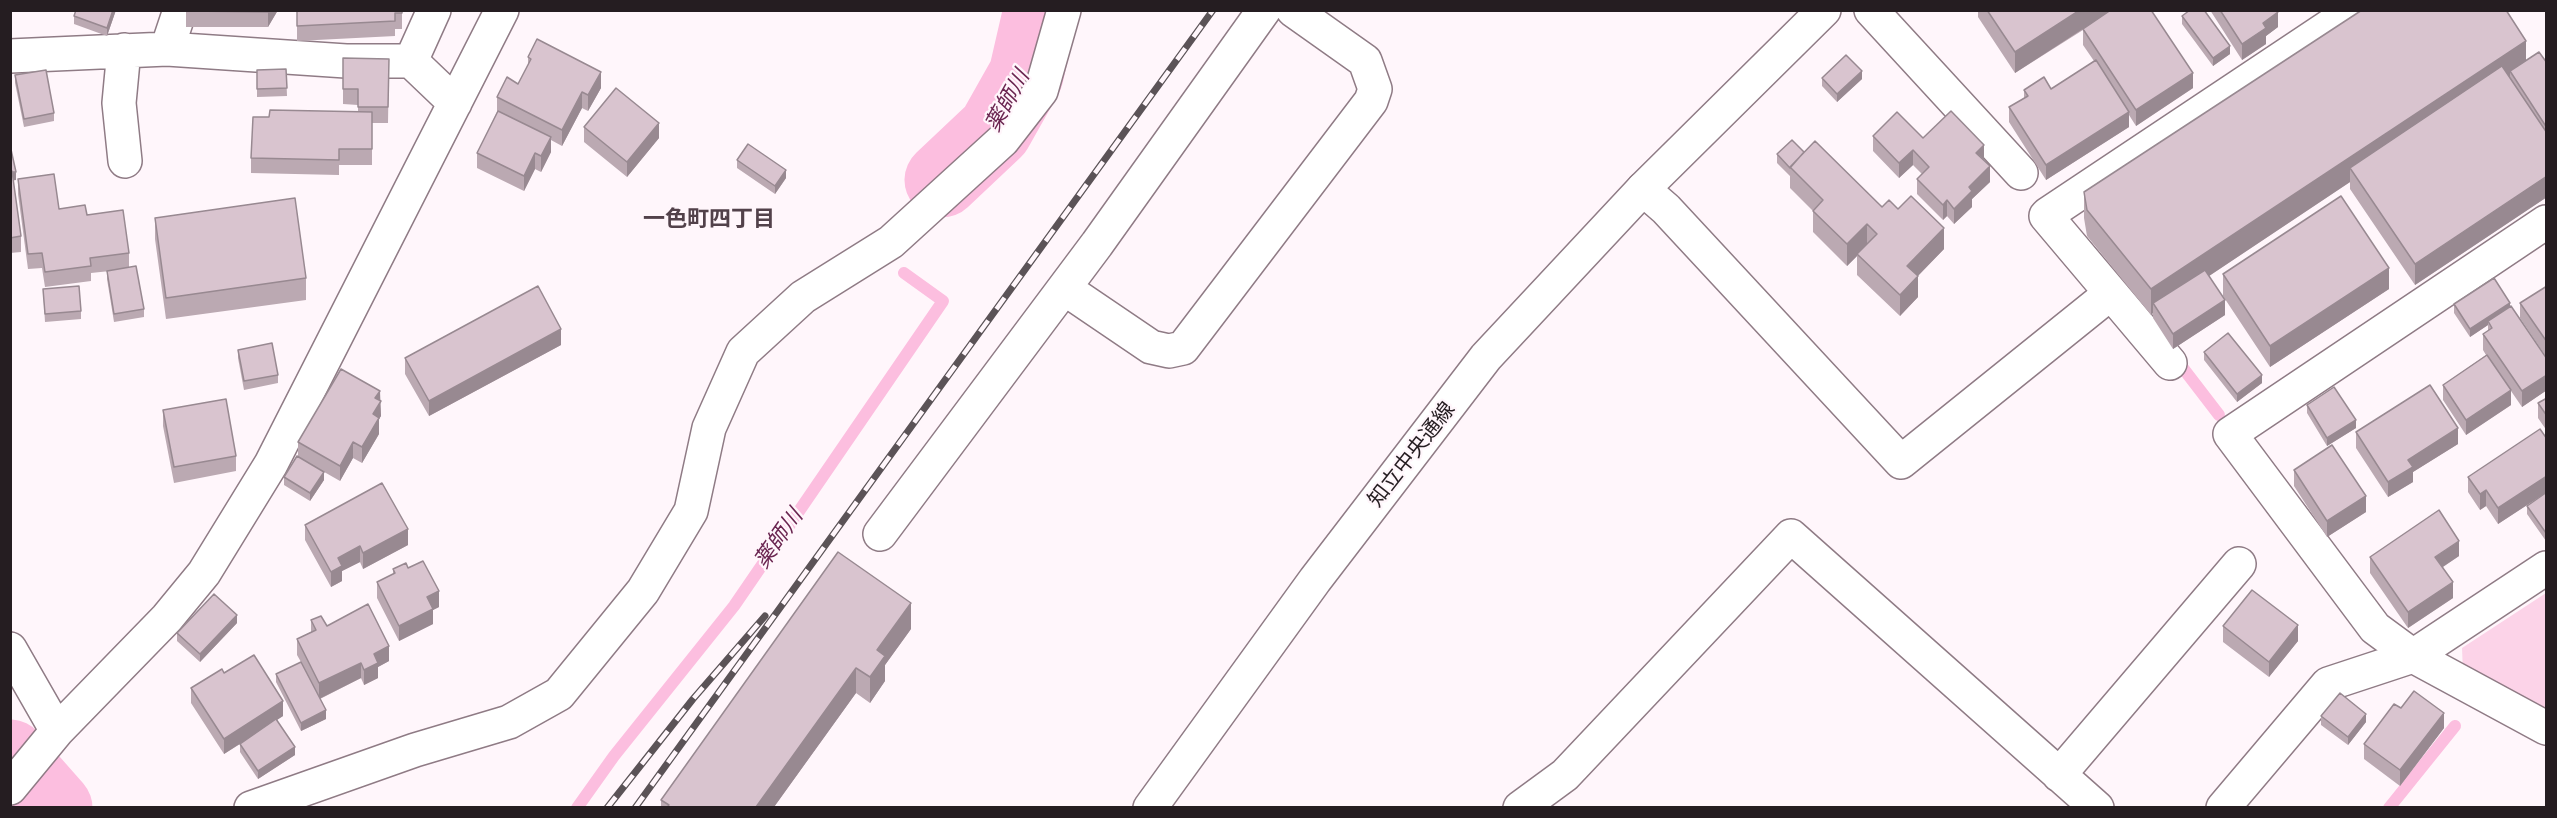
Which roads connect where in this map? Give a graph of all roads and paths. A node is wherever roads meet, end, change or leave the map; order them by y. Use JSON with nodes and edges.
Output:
{"nodes":[{"id":1,"x":180,"y":10,"type":"edge"},
{"id":2,"x":434,"y":10,"type":"edge"},
{"id":3,"x":502,"y":10,"type":"edge"},
{"id":4,"x":1064,"y":10,"type":"edge"},
{"id":5,"x":1264,"y":10,"type":"edge"},
{"id":6,"x":1293,"y":10,"type":"edge"},
{"id":7,"x":1824,"y":10,"type":"edge"},
{"id":8,"x":1871,"y":10,"type":"edge"},
{"id":9,"x":2354,"y":10,"type":"edge"},
{"id":10,"x":166,"y":49,"type":"junction"},
{"id":11,"x":124,"y":50,"type":"junction"},
{"id":12,"x":10,"y":56,"type":"edge"},
{"id":13,"x":411,"y":61,"type":"junction"},
{"id":14,"x":455,"y":103,"type":"junction"},
{"id":15,"x":125,"y":161,"type":"dead end"},
{"id":16,"x":2021,"y":173,"type":"dead end"},
{"id":17,"x":1643,"y":189,"type":"junction"},
{"id":18,"x":2547,"y":222,"type":"edge"},
{"id":19,"x":1064,"y":288,"type":"junction"},
{"id":20,"x":2111,"y":293,"type":"junction"},
{"id":21,"x":2170,"y":363,"type":"dead end"},
{"id":22,"x":880,"y":534,"type":"dead end"},
{"id":23,"x":2239,"y":564,"type":"dead end"},
{"id":24,"x":2547,"y":568,"type":"edge"},
{"id":25,"x":10,"y":649,"type":"edge"},
{"id":26,"x":2413,"y":656,"type":"junction"},
{"id":27,"x":2547,"y":728,"type":"edge"},
{"id":28,"x":57,"y":731,"type":"junction"},
{"id":29,"x":2062,"y":790,"type":"edge"},
{"id":30,"x":12,"y":796,"type":"edge"},
{"id":31,"x":251,"y":807,"type":"edge"},
{"id":32,"x":1150,"y":807,"type":"edge"},
{"id":33,"x":1520,"y":807,"type":"edge"},
{"id":34,"x":2097,"y":807,"type":"edge"},
{"id":35,"x":2223,"y":807,"type":"edge"}],
"edges":[{"from":1,"to":10,"type":"street"},
{"from":2,"to":13,"type":"street"},
{"from":3,"to":14,"type":"street"},
{"from":4,"to":31,"type":"street"},
{"from":5,"to":19,"type":"street"},
{"from":6,"to":19,"type":"street"},
{"from":7,"to":17,"type":"street","name":"知立中央通線"},
{"from":8,"to":16,"type":"street"},
{"from":9,"to":20,"type":"street"},
{"from":10,"to":11,"type":"street"},
{"from":10,"to":13,"type":"street"},
{"from":11,"to":12,"type":"street"},
{"from":11,"to":15,"type":"street"},
{"from":13,"to":14,"type":"street"},
{"from":14,"to":28,"type":"street"},
{"from":17,"to":20,"type":"street"},
{"from":17,"to":32,"type":"street","name":"知立中央通線"},
{"from":18,"to":26,"type":"street"},
{"from":19,"to":22,"type":"street"},
{"from":20,"to":21,"type":"street"},
{"from":23,"to":29,"type":"street"},
{"from":24,"to":26,"type":"street"},
{"from":25,"to":28,"type":"street"},
{"from":26,"to":27,"type":"street"},
{"from":26,"to":35,"type":"street"},
{"from":28,"to":30,"type":"street"},
{"from":29,"to":33,"type":"street"},
{"from":29,"to":34,"type":"street"}]}
